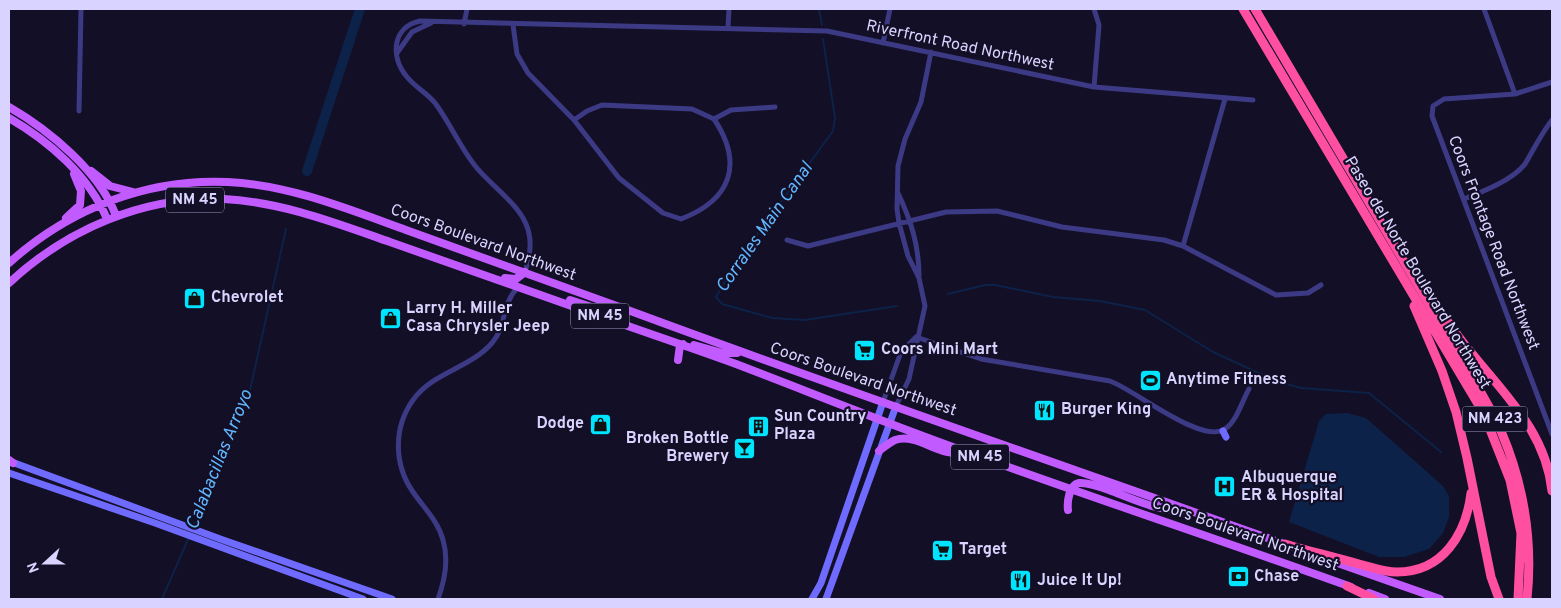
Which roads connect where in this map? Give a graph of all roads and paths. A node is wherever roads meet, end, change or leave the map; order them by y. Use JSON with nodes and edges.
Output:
{"nodes":[{"id":1,"x":81,"y":9,"type":"edge"},
{"id":2,"x":467,"y":9,"type":"edge"},
{"id":3,"x":729,"y":9,"type":"edge"},
{"id":4,"x":890,"y":9,"type":"edge"},
{"id":5,"x":1094,"y":9,"type":"edge"},
{"id":6,"x":1243,"y":9,"type":"edge"},
{"id":7,"x":1255,"y":9,"type":"edge"},
{"id":8,"x":1484,"y":9,"type":"edge"},
{"id":9,"x":431,"y":23,"type":"junction"},
{"id":10,"x":464,"y":24,"type":"junction"},
{"id":11,"x":513,"y":25,"type":"junction"},
{"id":12,"x":728,"y":27,"type":"junction"},
{"id":13,"x":884,"y":43,"type":"junction"},
{"id":14,"x":932,"y":52,"type":"junction"},
{"id":15,"x":397,"y":53,"type":"junction"},
{"id":16,"x":1552,"y":82,"type":"edge"},
{"id":17,"x":1094,"y":87,"type":"junction"},
{"id":18,"x":1515,"y":94,"type":"junction"},
{"id":19,"x":1225,"y":99,"type":"junction"},
{"id":20,"x":1253,"y":100,"type":"dead end"},
{"id":21,"x":776,"y":106,"type":"dead end"},
{"id":22,"x":9,"y":107,"type":"edge"},
{"id":23,"x":79,"y":111,"type":"dead end"},
{"id":24,"x":9,"y":118,"type":"edge"},
{"id":25,"x":714,"y":119,"type":"junction"},
{"id":26,"x":574,"y":120,"type":"junction"},
{"id":27,"x":1552,"y":120,"type":"edge"},
{"id":28,"x":71,"y":152,"type":"junction"},
{"id":29,"x":70,"y":165,"type":"junction"},
{"id":30,"x":897,"y":190,"type":"junction"},
{"id":31,"x":135,"y":192,"type":"junction"},
{"id":32,"x":1464,"y":199,"type":"junction"},
{"id":33,"x":110,"y":200,"type":"junction"},
{"id":34,"x":101,"y":204,"type":"junction"},
{"id":35,"x":116,"y":216,"type":"junction"},
{"id":36,"x":107,"y":219,"type":"junction"},
{"id":37,"x":911,"y":221,"type":"junction"},
{"id":38,"x":899,"y":224,"type":"junction"},
{"id":39,"x":52,"y":228,"type":"junction"},
{"id":40,"x":787,"y":240,"type":"dead end"},
{"id":41,"x":391,"y":242,"type":"junction"},
{"id":42,"x":1183,"y":246,"type":"junction"},
{"id":43,"x":1402,"y":257,"type":"junction"},
{"id":44,"x":9,"y":263,"type":"edge"},
{"id":45,"x":1397,"y":270,"type":"junction"},
{"id":46,"x":525,"y":272,"type":"junction"},
{"id":47,"x":919,"y":278,"type":"junction"},
{"id":48,"x":9,"y":283,"type":"edge"},
{"id":49,"x":1321,"y":285,"type":"dead end"},
{"id":50,"x":518,"y":287,"type":"junction"},
{"id":51,"x":620,"y":307,"type":"junction"},
{"id":52,"x":916,"y":338,"type":"junction"},
{"id":53,"x":680,"y":345,"type":"junction"},
{"id":54,"x":744,"y":353,"type":"junction"},
{"id":55,"x":678,"y":360,"type":"dead end"},
{"id":56,"x":1248,"y":389,"type":"dead end"},
{"id":57,"x":882,"y":402,"type":"junction"},
{"id":58,"x":896,"y":406,"type":"junction"},
{"id":59,"x":877,"y":418,"type":"junction"},
{"id":60,"x":889,"y":423,"type":"junction"},
{"id":61,"x":1552,"y":434,"type":"edge"},
{"id":62,"x":879,"y":451,"type":"junction"},
{"id":63,"x":964,"y":451,"type":"junction"},
{"id":64,"x":10,"y":461,"type":"edge"},
{"id":65,"x":9,"y":473,"type":"edge"},
{"id":66,"x":1472,"y":483,"type":"junction"},
{"id":67,"x":1072,"y":489,"type":"junction"},
{"id":68,"x":1552,"y":491,"type":"edge"},
{"id":69,"x":1068,"y":510,"type":"dead end"},
{"id":70,"x":1189,"y":510,"type":"junction"},
{"id":71,"x":156,"y":520,"type":"junction"},
{"id":72,"x":222,"y":543,"type":"junction"},
{"id":73,"x":1285,"y":544,"type":"junction"},
{"id":74,"x":1347,"y":586,"type":"junction"},
{"id":75,"x":363,"y":599,"type":"edge"},
{"id":76,"x":392,"y":599,"type":"edge"},
{"id":77,"x":438,"y":599,"type":"edge"},
{"id":78,"x":812,"y":599,"type":"edge"},
{"id":79,"x":826,"y":599,"type":"edge"},
{"id":80,"x":1374,"y":599,"type":"edge"},
{"id":81,"x":1385,"y":599,"type":"edge"},
{"id":82,"x":1440,"y":599,"type":"edge"},
{"id":83,"x":1498,"y":599,"type":"edge"},
{"id":84,"x":1518,"y":599,"type":"edge"},
{"id":85,"x":1527,"y":599,"type":"edge"}],
"edges":[{"from":1,"to":23,"type":"street"},
{"from":2,"to":10,"type":"street"},
{"from":3,"to":12,"type":"street"},
{"from":4,"to":13,"type":"street"},
{"from":5,"to":17,"type":"street"},
{"from":6,"to":45,"type":"highway","name":"Paseo del Norte Boulevard Northwest","number":"NM 423"},
{"from":7,"to":43,"type":"highway","name":"Paseo del Norte Boulevard Northwest","number":"NM 423"},
{"from":8,"to":18,"type":"street"},
{"from":9,"to":10,"type":"street","name":"Riverfront Road Northwest"},
{"from":9,"to":15,"type":"street"},
{"from":9,"to":15,"type":"street","name":"Riverfront Road Northwest"},
{"from":10,"to":11,"type":"street","name":"Riverfront Road Northwest"},
{"from":11,"to":12,"type":"street","name":"Riverfront Road Northwest"},
{"from":11,"to":26,"type":"street"},
{"from":12,"to":13,"type":"street","name":"Riverfront Road Northwest"},
{"from":13,"to":14,"type":"street","name":"Riverfront Road Northwest"},
{"from":14,"to":17,"type":"street","name":"Riverfront Road Northwest"},
{"from":14,"to":30,"type":"street"},
{"from":15,"to":46,"type":"street"},
{"from":16,"to":18,"type":"street"},
{"from":17,"to":19,"type":"street","name":"Riverfront Road Northwest"},
{"from":18,"to":32,"type":"street","name":"Coors Frontage Road Northwest"},
{"from":19,"to":20,"type":"street","name":"Riverfront Road Northwest"},
{"from":19,"to":42,"type":"street"},
{"from":21,"to":25,"type":"street"},
{"from":22,"to":28,"type":"main road"},
{"from":24,"to":29,"type":"main road"},
{"from":25,"to":26,"type":"street"},
{"from":25,"to":26,"type":"street"},
{"from":27,"to":32,"type":"street"},
{"from":28,"to":31,"type":"main road"},
{"from":28,"to":33,"type":"main road"},
{"from":29,"to":34,"type":"main road"},
{"from":29,"to":39,"type":"main road"},
{"from":30,"to":37,"type":"street"},
{"from":30,"to":38,"type":"street"},
{"from":31,"to":33,"type":"main road","number":"NM 45"},
{"from":31,"to":46,"type":"main road","name":"Coors Boulevard Northwest","number":"NM 45"},
{"from":32,"to":61,"type":"street","name":"Coors Frontage Road Northwest"},
{"from":33,"to":34,"type":"main road","number":"NM 45"},
{"from":33,"to":35,"type":"main road"},
{"from":34,"to":36,"type":"main road"},
{"from":34,"to":39,"type":"main road","number":"NM 45"},
{"from":35,"to":36,"type":"main road","number":"NM 45"},
{"from":35,"to":41,"type":"main road","name":"Coors Boulevard Northwest","number":"NM 45"},
{"from":36,"to":48,"type":"main road","number":"NM 45"},
{"from":37,"to":38,"type":"street"},
{"from":37,"to":42,"type":"street"},
{"from":37,"to":47,"type":"street"},
{"from":38,"to":40,"type":"street"},
{"from":38,"to":47,"type":"street"},
{"from":39,"to":44,"type":"main road","number":"NM 45"},
{"from":41,"to":46,"type":"main road"},
{"from":41,"to":50,"type":"main road","name":"Coors Boulevard Northwest","number":"NM 45"},
{"from":42,"to":49,"type":"street"},
{"from":43,"to":68,"type":"highway"},
{"from":43,"to":85,"type":"highway","name":"Paseo del Norte Boulevard Northwest","number":"NM 423"},
{"from":45,"to":66,"type":"highway"},
{"from":45,"to":84,"type":"highway","name":"Paseo del Norte Boulevard Northwest","number":"NM 423"},
{"from":46,"to":51,"type":"main road","name":"Coors Boulevard Northwest","number":"NM 45"},
{"from":47,"to":52,"type":"street"},
{"from":50,"to":51,"type":"main road"},
{"from":50,"to":53,"type":"main road","name":"Coors Boulevard Northwest","number":"NM 45"},
{"from":50,"to":77,"type":"street"},
{"from":51,"to":54,"type":"main road","name":"Coors Boulevard Northwest","number":"NM 45"},
{"from":52,"to":56,"type":"street"},
{"from":52,"to":57,"type":"street"},
{"from":52,"to":58,"type":"street"},
{"from":53,"to":54,"type":"main road"},
{"from":53,"to":55,"type":"main road"},
{"from":53,"to":59,"type":"main road","name":"Coors Boulevard Northwest","number":"NM 45"},
{"from":54,"to":57,"type":"main road","name":"Coors Boulevard Northwest","number":"NM 45"},
{"from":57,"to":58,"type":"main road","name":"Coors Boulevard Northwest","number":"NM 45"},
{"from":57,"to":59,"type":"main road"},
{"from":58,"to":60,"type":"main road"},
{"from":58,"to":70,"type":"main road","name":"Coors Boulevard Northwest","number":"NM 45"},
{"from":59,"to":60,"type":"main road","name":"Coors Boulevard Northwest","number":"NM 45"},
{"from":59,"to":78,"type":"main road"},
{"from":60,"to":62,"type":"main road"},
{"from":60,"to":63,"type":"main road","name":"Coors Boulevard Northwest","number":"NM 45"},
{"from":62,"to":63,"type":"main road"},
{"from":62,"to":79,"type":"main road"},
{"from":63,"to":67,"type":"main road","name":"Coors Boulevard Northwest","number":"NM 45"},
{"from":64,"to":71,"type":"main road"},
{"from":65,"to":71,"type":"main road"},
{"from":66,"to":73,"type":"highway"},
{"from":66,"to":83,"type":"highway"},
{"from":67,"to":69,"type":"main road"},
{"from":67,"to":70,"type":"main road"},
{"from":67,"to":74,"type":"main road","name":"Coors Boulevard Northwest","number":"NM 45"},
{"from":70,"to":73,"type":"main road","name":"Coors Boulevard Northwest","number":"NM 45"},
{"from":71,"to":72,"type":"main road"},
{"from":72,"to":75,"type":"main road"},
{"from":72,"to":76,"type":"main road"},
{"from":73,"to":82,"type":"main road","name":"Coors Boulevard Northwest","number":"NM 45"},
{"from":74,"to":80,"type":"highway"},
{"from":74,"to":81,"type":"main road","name":"Coors Boulevard Northwest","number":"NM 45"}]}
